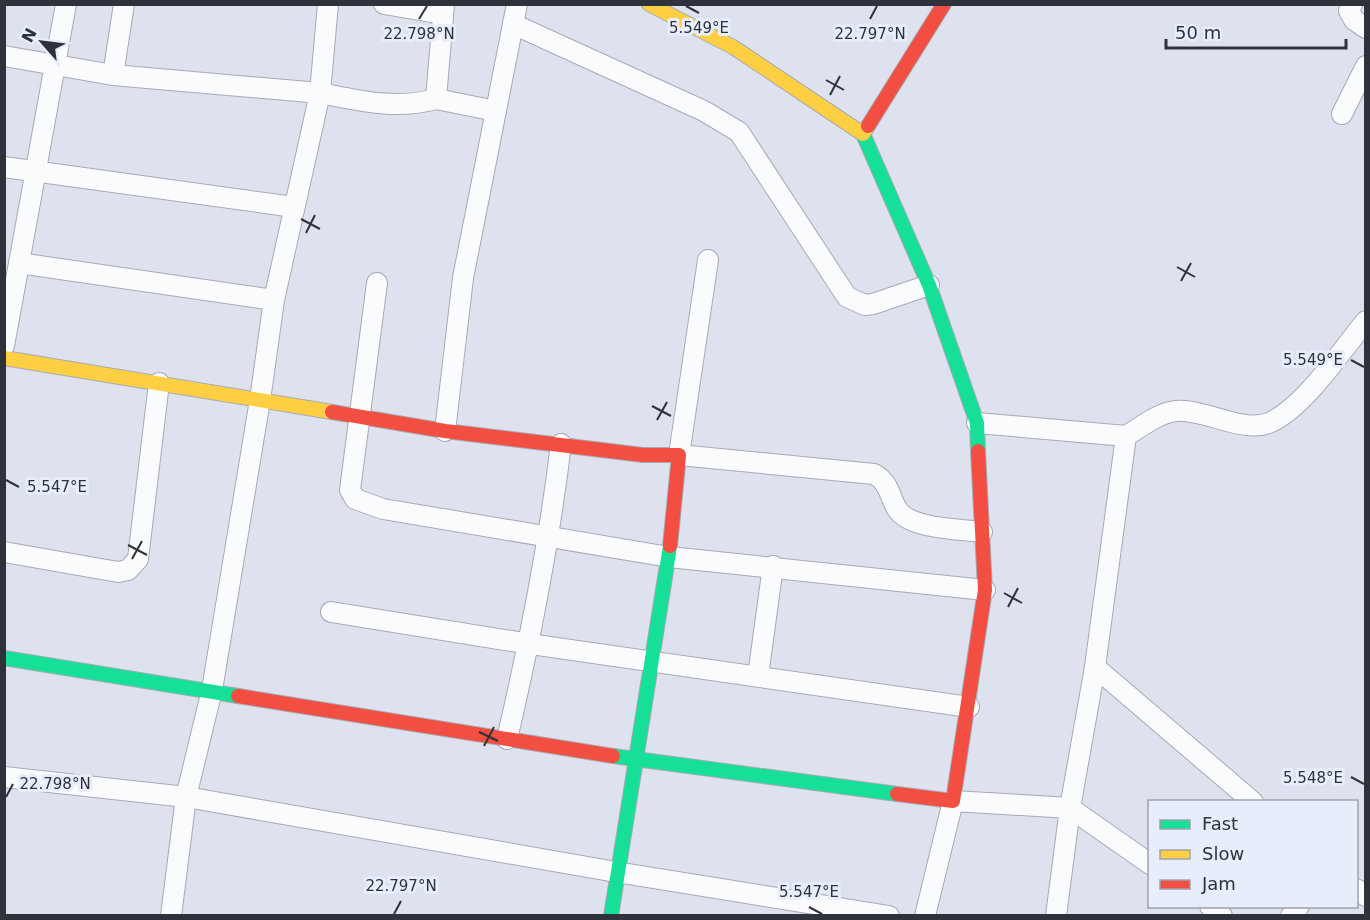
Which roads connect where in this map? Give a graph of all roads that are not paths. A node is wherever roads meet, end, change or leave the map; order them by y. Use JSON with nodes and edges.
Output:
{"nodes":[{"id":1,"x":66,"y":4,"type":"edge"},
{"id":2,"x":124,"y":4,"type":"edge"},
{"id":3,"x":328,"y":4,"type":"edge"},
{"id":4,"x":384,"y":4,"type":"edge"},
{"id":5,"x":649,"y":4,"type":"edge"},
{"id":6,"x":944,"y":4,"type":"edge"},
{"id":7,"x":1352,"y":4,"type":"edge"},
{"id":8,"x":443,"y":9,"type":"edge"},
{"id":9,"x":515,"y":14,"type":"edge"},
{"id":10,"x":1365,"y":28,"type":"edge"},
{"id":11,"x":4,"y":56,"type":"edge"},
{"id":12,"x":56,"y":66,"type":"junction"},
{"id":13,"x":1365,"y":66,"type":"edge"},
{"id":14,"x":113,"y":75,"type":"junction"},
{"id":15,"x":320,"y":93,"type":"junction"},
{"id":16,"x":436,"y":99,"type":"junction"},
{"id":17,"x":496,"y":111,"type":"junction"},
{"id":18,"x":1342,"y":114,"type":"dead end"},
{"id":19,"x":863,"y":134,"type":"junction"},
{"id":20,"x":4,"y":167,"type":"edge"},
{"id":21,"x":36,"y":171,"type":"junction"},
{"id":22,"x":294,"y":207,"type":"junction"},
{"id":23,"x":708,"y":260,"type":"dead end"},
{"id":24,"x":19,"y":263,"type":"junction"},
{"id":25,"x":377,"y":284,"type":"dead end"},
{"id":26,"x":929,"y":285,"type":"junction"},
{"id":27,"x":273,"y":300,"type":"junction"},
{"id":28,"x":1365,"y":321,"type":"edge"},
{"id":29,"x":4,"y":346,"type":"edge"},
{"id":30,"x":4,"y":358,"type":"edge"},
{"id":31,"x":159,"y":383,"type":"junction"},
{"id":32,"x":260,"y":399,"type":"junction"},
{"id":33,"x":360,"y":417,"type":"junction"},
{"id":34,"x":977,"y":423,"type":"junction"},
{"id":35,"x":445,"y":431,"type":"junction"},
{"id":36,"x":1126,"y":436,"type":"junction"},
{"id":37,"x":561,"y":444,"type":"junction"},
{"id":38,"x":679,"y":455,"type":"junction"},
{"id":39,"x":982,"y":532,"type":"junction"},
{"id":40,"x":550,"y":537,"type":"junction"},
{"id":41,"x":4,"y":552,"type":"edge"},
{"id":42,"x":669,"y":557,"type":"junction"},
{"id":43,"x":773,"y":566,"type":"junction"},
{"id":44,"x":985,"y":590,"type":"junction"},
{"id":45,"x":331,"y":612,"type":"dead end"},
{"id":46,"x":530,"y":644,"type":"junction"},
{"id":47,"x":4,"y":658,"type":"edge"},
{"id":48,"x":652,"y":662,"type":"junction"},
{"id":49,"x":1095,"y":667,"type":"junction"},
{"id":50,"x":758,"y":676,"type":"junction"},
{"id":51,"x":212,"y":690,"type":"junction"},
{"id":52,"x":969,"y":707,"type":"junction"},
{"id":53,"x":507,"y":739,"type":"junction"},
{"id":54,"x":636,"y":760,"type":"junction"},
{"id":55,"x":4,"y":777,"type":"edge"},
{"id":56,"x":186,"y":797,"type":"junction"},
{"id":57,"x":1253,"y":800,"type":"edge"},
{"id":58,"x":953,"y":801,"type":"junction"},
{"id":59,"x":1070,"y":808,"type":"junction"},
{"id":60,"x":1148,"y":863,"type":"edge"},
{"id":61,"x":616,"y":872,"type":"junction"},
{"id":62,"x":171,"y":915,"type":"edge"},
{"id":63,"x":611,"y":915,"type":"edge"},
{"id":64,"x":889,"y":915,"type":"edge"},
{"id":65,"x":925,"y":915,"type":"edge"},
{"id":66,"x":1056,"y":915,"type":"edge"}],
"edges":[{"from":1,"to":12,"type":"street"},
{"from":2,"to":14,"type":"street"},
{"from":3,"to":15,"type":"street"},
{"from":4,"to":8,"type":"street"},
{"from":5,"to":19,"type":"street"},
{"from":6,"to":19,"type":"street"},
{"from":7,"to":10,"type":"street"},
{"from":8,"to":16,"type":"street"},
{"from":9,"to":17,"type":"street"},
{"from":9,"to":26,"type":"street"},
{"from":11,"to":12,"type":"street"},
{"from":12,"to":14,"type":"street"},
{"from":12,"to":21,"type":"street"},
{"from":13,"to":18,"type":"street"},
{"from":14,"to":15,"type":"street"},
{"from":15,"to":16,"type":"street"},
{"from":15,"to":22,"type":"street"},
{"from":16,"to":17,"type":"street"},
{"from":17,"to":35,"type":"street"},
{"from":19,"to":26,"type":"street"},
{"from":20,"to":21,"type":"street"},
{"from":21,"to":22,"type":"street"},
{"from":21,"to":24,"type":"street"},
{"from":22,"to":27,"type":"street"},
{"from":23,"to":38,"type":"street"},
{"from":24,"to":27,"type":"street"},
{"from":24,"to":29,"type":"street"},
{"from":25,"to":33,"type":"street"},
{"from":26,"to":34,"type":"street"},
{"from":27,"to":32,"type":"street"},
{"from":28,"to":36,"type":"street"},
{"from":30,"to":31,"type":"street"},
{"from":31,"to":32,"type":"street"},
{"from":31,"to":41,"type":"street"},
{"from":32,"to":33,"type":"street"},
{"from":32,"to":51,"type":"street"},
{"from":33,"to":35,"type":"street"},
{"from":33,"to":40,"type":"street"},
{"from":34,"to":36,"type":"street"},
{"from":34,"to":39,"type":"street"},
{"from":35,"to":37,"type":"street"},
{"from":36,"to":49,"type":"street"},
{"from":37,"to":38,"type":"street"},
{"from":37,"to":40,"type":"street"},
{"from":38,"to":39,"type":"street"},
{"from":38,"to":42,"type":"street"},
{"from":39,"to":44,"type":"street"},
{"from":40,"to":42,"type":"street"},
{"from":40,"to":46,"type":"street"},
{"from":42,"to":43,"type":"street"},
{"from":42,"to":48,"type":"street"},
{"from":43,"to":44,"type":"street"},
{"from":43,"to":50,"type":"street"},
{"from":44,"to":52,"type":"street"},
{"from":45,"to":46,"type":"street"},
{"from":46,"to":48,"type":"street"},
{"from":46,"to":53,"type":"street"},
{"from":47,"to":51,"type":"street"},
{"from":48,"to":50,"type":"street"},
{"from":48,"to":54,"type":"street"},
{"from":49,"to":57,"type":"street"},
{"from":49,"to":59,"type":"street"},
{"from":50,"to":52,"type":"street"},
{"from":51,"to":53,"type":"street"},
{"from":51,"to":56,"type":"street"},
{"from":52,"to":58,"type":"street"},
{"from":53,"to":54,"type":"street"},
{"from":54,"to":58,"type":"street"},
{"from":54,"to":61,"type":"street"},
{"from":55,"to":56,"type":"street"},
{"from":56,"to":61,"type":"street"},
{"from":56,"to":62,"type":"street"},
{"from":58,"to":59,"type":"street"},
{"from":58,"to":65,"type":"street"},
{"from":59,"to":60,"type":"street"},
{"from":59,"to":66,"type":"street"},
{"from":61,"to":63,"type":"street"},
{"from":61,"to":64,"type":"street"}]}
